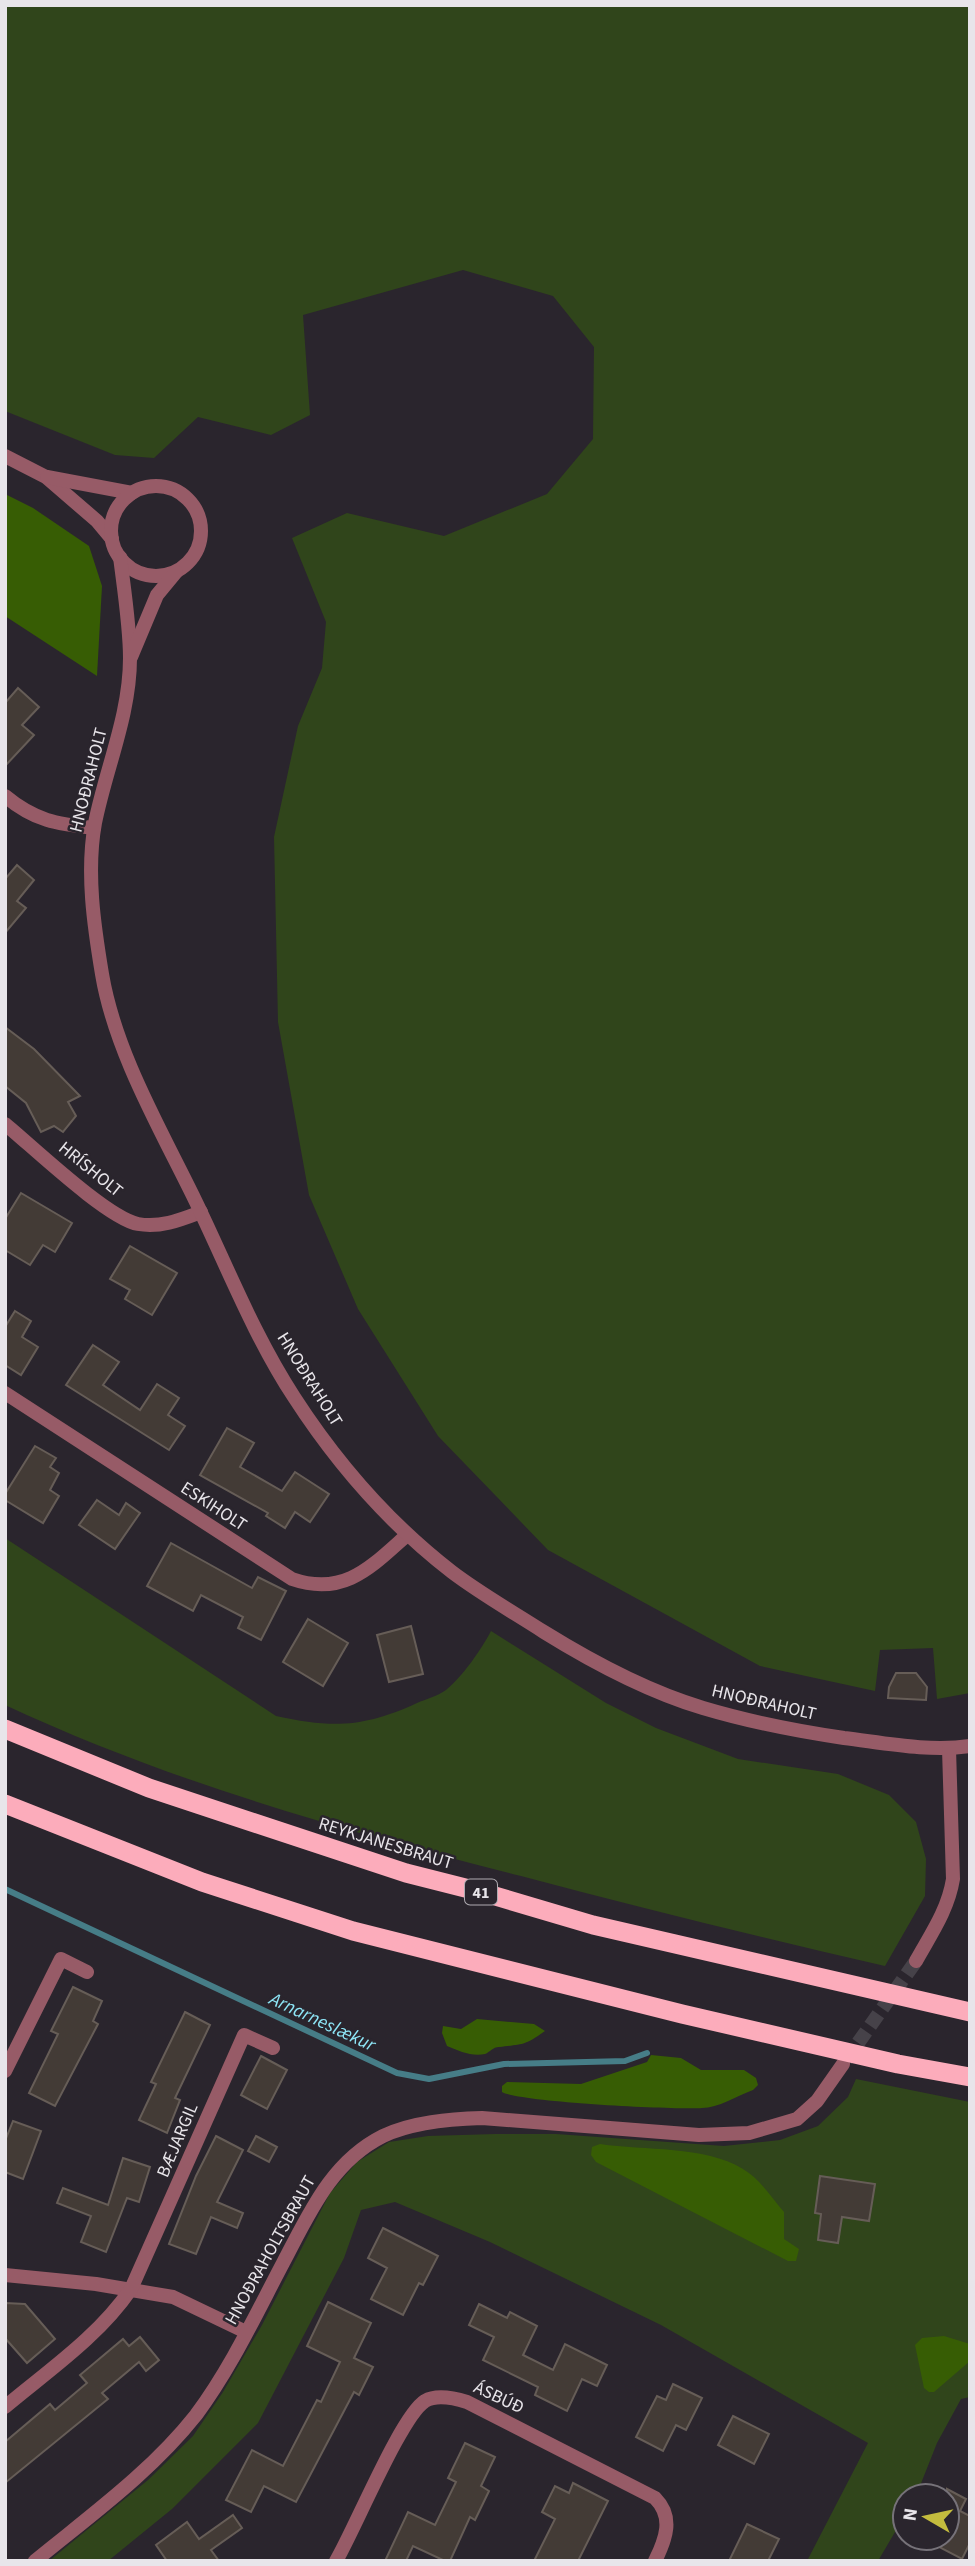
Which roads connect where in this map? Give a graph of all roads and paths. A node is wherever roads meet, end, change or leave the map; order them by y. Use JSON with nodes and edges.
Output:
{"nodes":[{"id":1,"x":5,"y":456,"type":"edge"},
{"id":2,"x":46,"y":477,"type":"junction"},
{"id":3,"x":132,"y":493,"type":"junction"},
{"id":4,"x":112,"y":539,"type":"junction"},
{"id":5,"x":120,"y":557,"type":"junction"},
{"id":6,"x":176,"y":572,"type":"junction"},
{"id":7,"x":130,"y":658,"type":"junction"},
{"id":8,"x":5,"y":796,"type":"edge"},
{"id":9,"x":94,"y":828,"type":"junction"},
{"id":10,"x":5,"y":1124,"type":"edge"},
{"id":11,"x":201,"y":1212,"type":"junction"},
{"id":12,"x":5,"y":1393,"type":"edge"},
{"id":13,"x":407,"y":1535,"type":"junction"},
{"id":14,"x":5,"y":1729,"type":"edge"},
{"id":15,"x":970,"y":1746,"type":"edge"},
{"id":16,"x":949,"y":1749,"type":"junction"},
{"id":17,"x":5,"y":1804,"type":"edge"},
{"id":18,"x":916,"y":1961,"type":"tunnel mouth"},
{"id":19,"x":87,"y":1972,"type":"dead end"},
{"id":20,"x":970,"y":2012,"type":"edge"},
{"id":21,"x":273,"y":2048,"type":"dead end"},
{"id":22,"x":843,"y":2064,"type":"tunnel mouth"},
{"id":23,"x":5,"y":2071,"type":"edge"},
{"id":24,"x":970,"y":2077,"type":"edge"},
{"id":25,"x":5,"y":2275,"type":"edge"},
{"id":26,"x":131,"y":2289,"type":"junction"},
{"id":27,"x":246,"y":2332,"type":"junction"},
{"id":28,"x":5,"y":2407,"type":"edge"},
{"id":29,"x":35,"y":2561,"type":"edge"},
{"id":30,"x":336,"y":2561,"type":"edge"},
{"id":31,"x":655,"y":2561,"type":"edge"}],
"edges":[{"from":1,"to":2,"type":"street"},
{"from":2,"to":3,"type":"street"},
{"from":2,"to":4,"type":"street"},
{"from":3,"to":4,"type":"street"},
{"from":3,"to":6,"type":"street"},
{"from":4,"to":5,"type":"street"},
{"from":5,"to":6,"type":"street"},
{"from":5,"to":7,"type":"street","name":"HNOÐRAHOLT"},
{"from":6,"to":7,"type":"street","name":"HNOÐRAHOLT"},
{"from":7,"to":9,"type":"street","name":"HNOÐRAHOLT"},
{"from":8,"to":9,"type":"street"},
{"from":9,"to":11,"type":"street","name":"HNOÐRAHOLT"},
{"from":10,"to":11,"type":"street","name":"HRÍSHOLT"},
{"from":11,"to":13,"type":"street","name":"HNOÐRAHOLT"},
{"from":12,"to":13,"type":"street","name":"ESKIHOLT"},
{"from":13,"to":16,"type":"street","name":"HNOÐRAHOLT"},
{"from":14,"to":20,"type":"highway","name":"REYKJANESBRAUT","number":"41"},
{"from":15,"to":16,"type":"street","name":"HNOÐRAHOLT"},
{"from":16,"to":18,"type":"street"},
{"from":17,"to":24,"type":"highway"},
{"from":19,"to":23,"type":"street"},
{"from":21,"to":26,"type":"street","name":"BÆJARGIL"},
{"from":22,"to":27,"type":"street","name":"HNOÐRAHOLTSBRAUT"},
{"from":25,"to":26,"type":"street"},
{"from":26,"to":27,"type":"street"},
{"from":26,"to":28,"type":"street","name":"BÆJARGIL"},
{"from":27,"to":29,"type":"street","name":"HNOÐRAHOLTSBRAUT"},
{"from":30,"to":31,"type":"street","name":"ÁSBÚÐ"}]}
